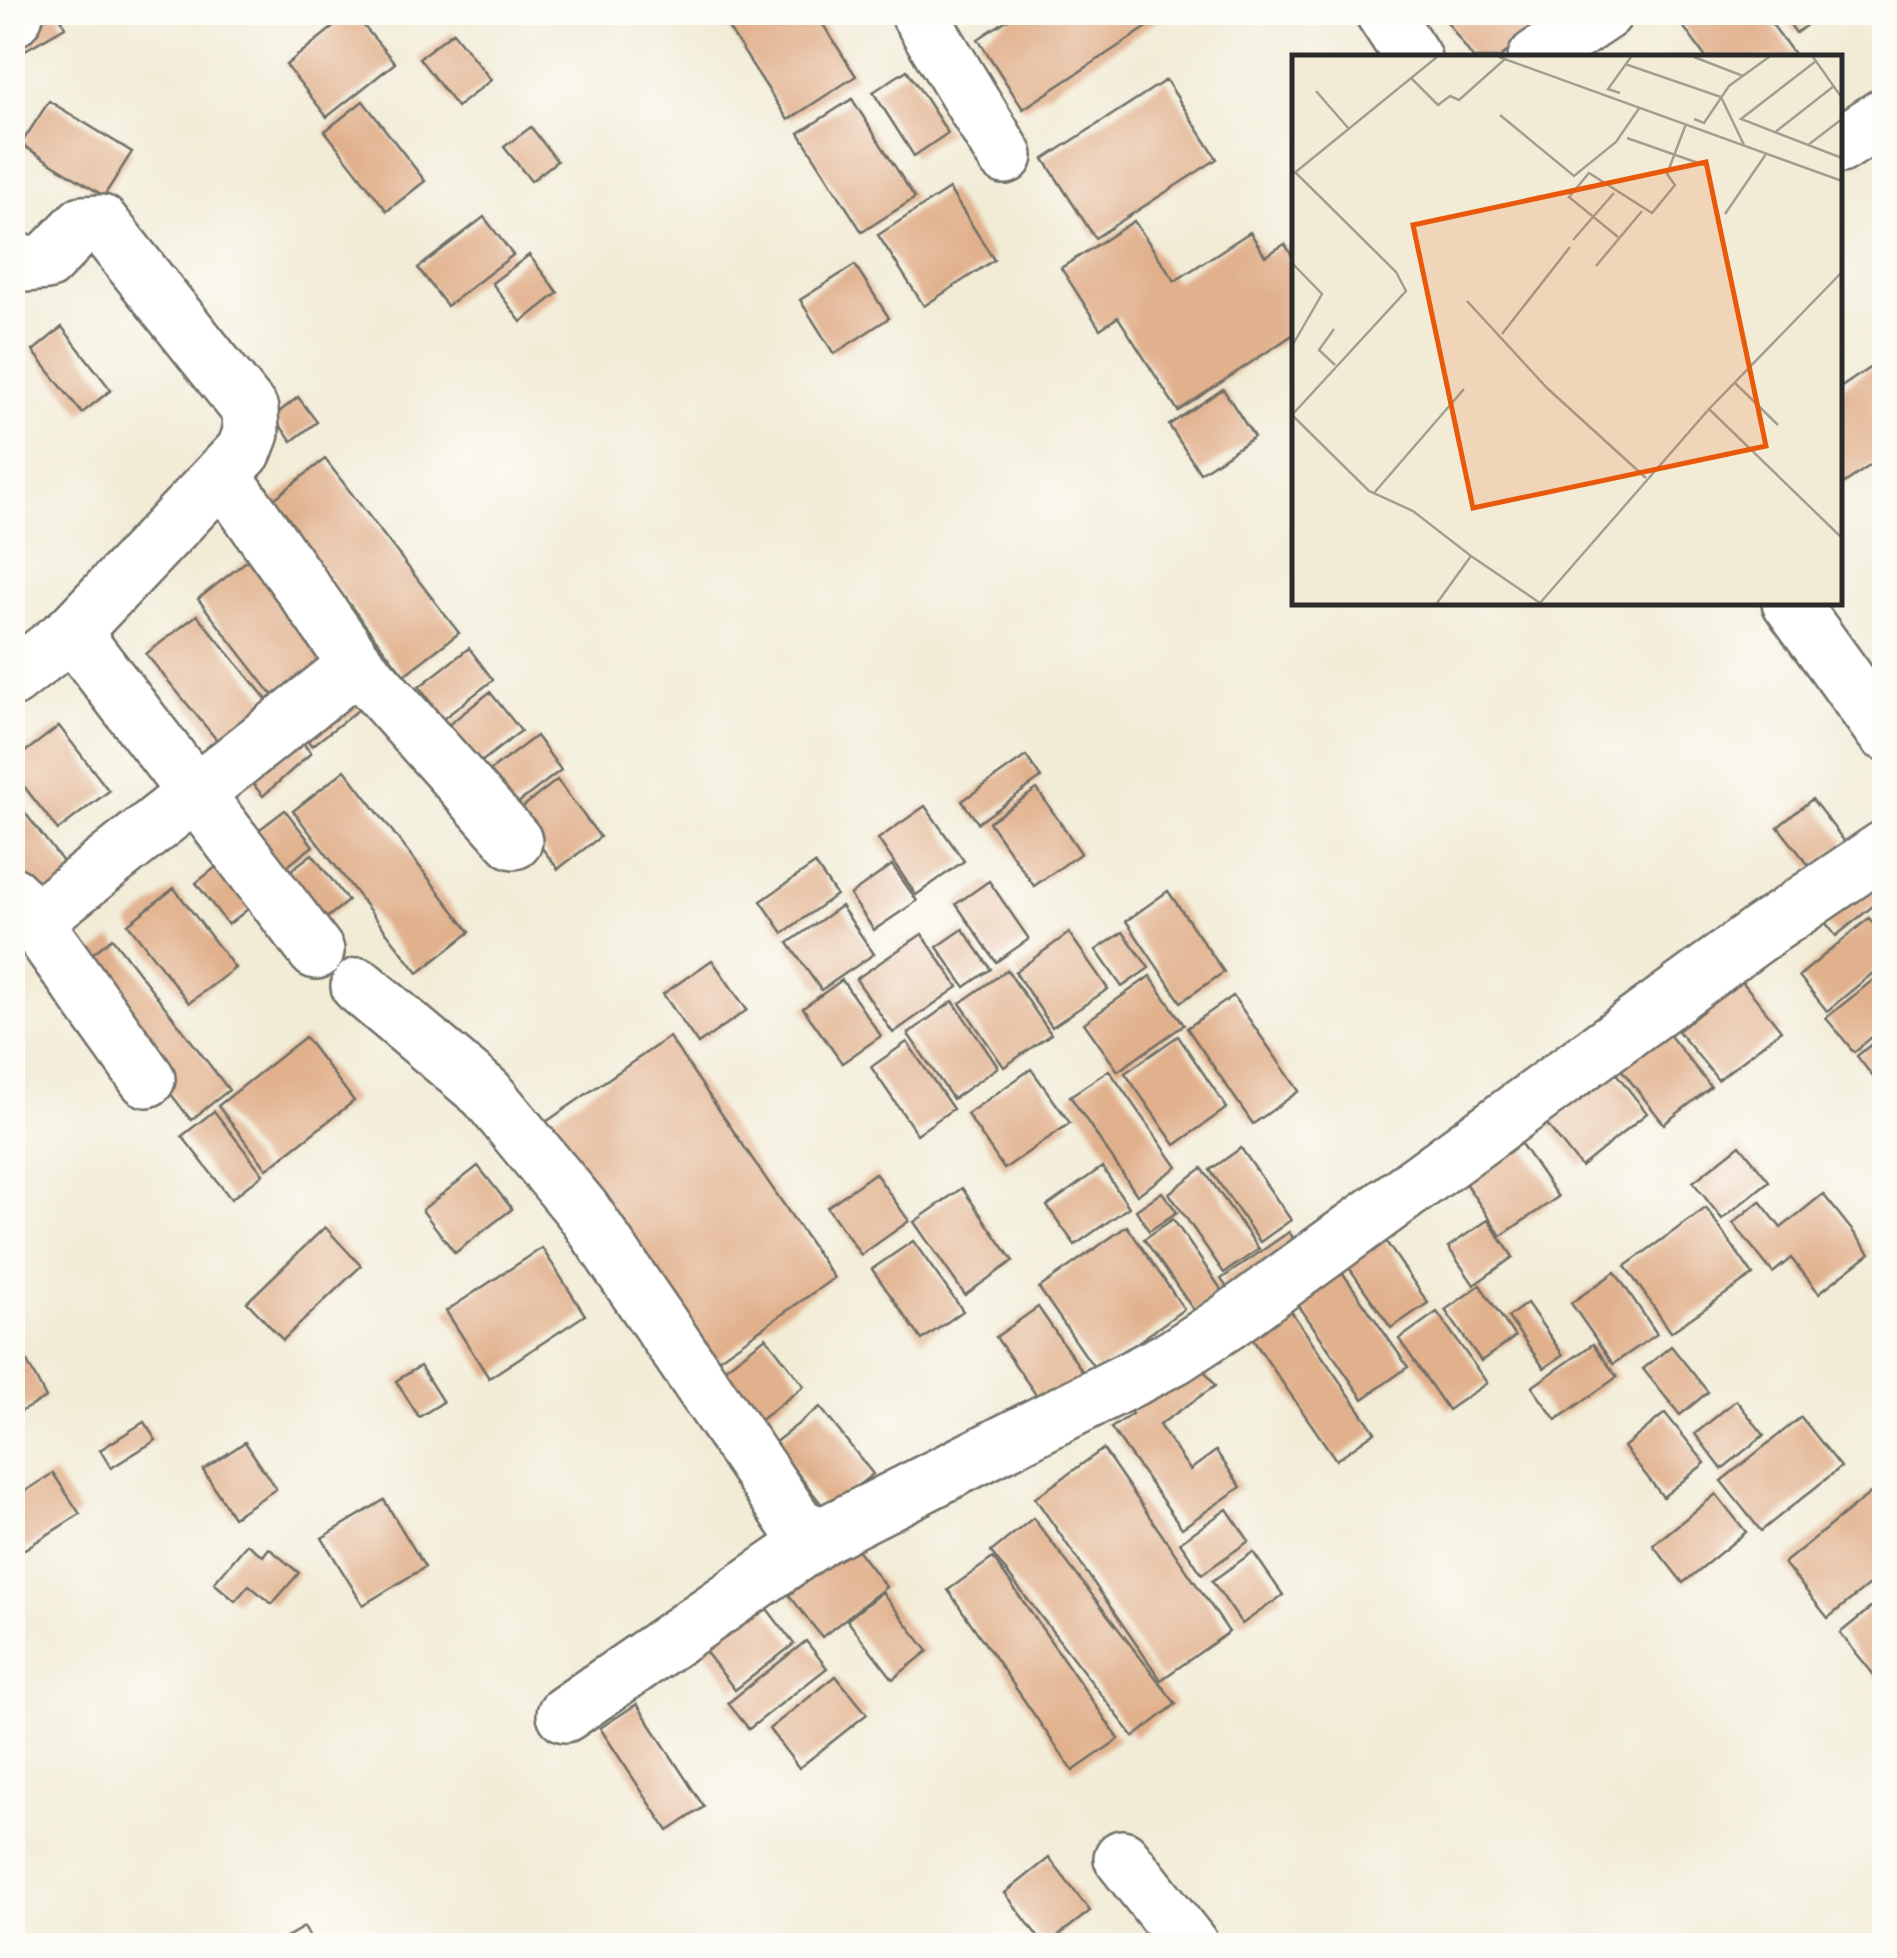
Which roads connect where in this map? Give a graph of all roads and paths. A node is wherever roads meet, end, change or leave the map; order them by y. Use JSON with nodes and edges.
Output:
{"nodes":[{"id":1,"x":1383,"y":12,"type":"edge"},
{"id":2,"x":1605,"y":12,"type":"edge"},
{"id":3,"x":920,"y":13,"type":"edge"},
{"id":4,"x":1412,"y":55,"type":"edge"},
{"id":5,"x":1540,"y":55,"type":"edge"},
{"id":6,"x":1884,"y":116,"type":"edge"},
{"id":7,"x":1842,"y":144,"type":"edge"},
{"id":8,"x":1005,"y":156,"type":"dead end"},
{"id":9,"x":12,"y":258,"type":"edge"},
{"id":10,"x":222,"y":474,"type":"junction"},
{"id":11,"x":1792,"y":605,"type":"edge"},
{"id":12,"x":72,"y":632,"type":"junction"},
{"id":13,"x":357,"y":665,"type":"junction"},
{"id":14,"x":12,"y":679,"type":"edge"},
{"id":15,"x":1884,"y":732,"type":"edge"},
{"id":16,"x":196,"y":796,"type":"junction"},
{"id":17,"x":514,"y":841,"type":"dead end"},
{"id":18,"x":1884,"y":848,"type":"edge"},
{"id":19,"x":23,"y":908,"type":"edge"},
{"id":20,"x":316,"y":952,"type":"dead end"},
{"id":21,"x":359,"y":986,"type":"dead end"},
{"id":22,"x":147,"y":1079,"type":"dead end"},
{"id":23,"x":822,"y":1536,"type":"junction"},
{"id":24,"x":564,"y":1714,"type":"dead end"},
{"id":25,"x":1122,"y":1858,"type":"dead end"},
{"id":26,"x":1190,"y":1946,"type":"edge"}],
"edges":[{"from":1,"to":4,"type":"street"},
{"from":2,"to":5,"type":"street"},
{"from":3,"to":8,"type":"street"},
{"from":6,"to":7,"type":"street"},
{"from":9,"to":10,"type":"street"},
{"from":10,"to":12,"type":"street"},
{"from":10,"to":13,"type":"street"},
{"from":11,"to":15,"type":"street"},
{"from":12,"to":14,"type":"street"},
{"from":12,"to":16,"type":"street"},
{"from":13,"to":16,"type":"street"},
{"from":13,"to":17,"type":"street"},
{"from":16,"to":19,"type":"street"},
{"from":16,"to":20,"type":"street"},
{"from":18,"to":23,"type":"street"},
{"from":19,"to":22,"type":"street"},
{"from":21,"to":23,"type":"street"},
{"from":23,"to":24,"type":"street"},
{"from":25,"to":26,"type":"street"}]}
